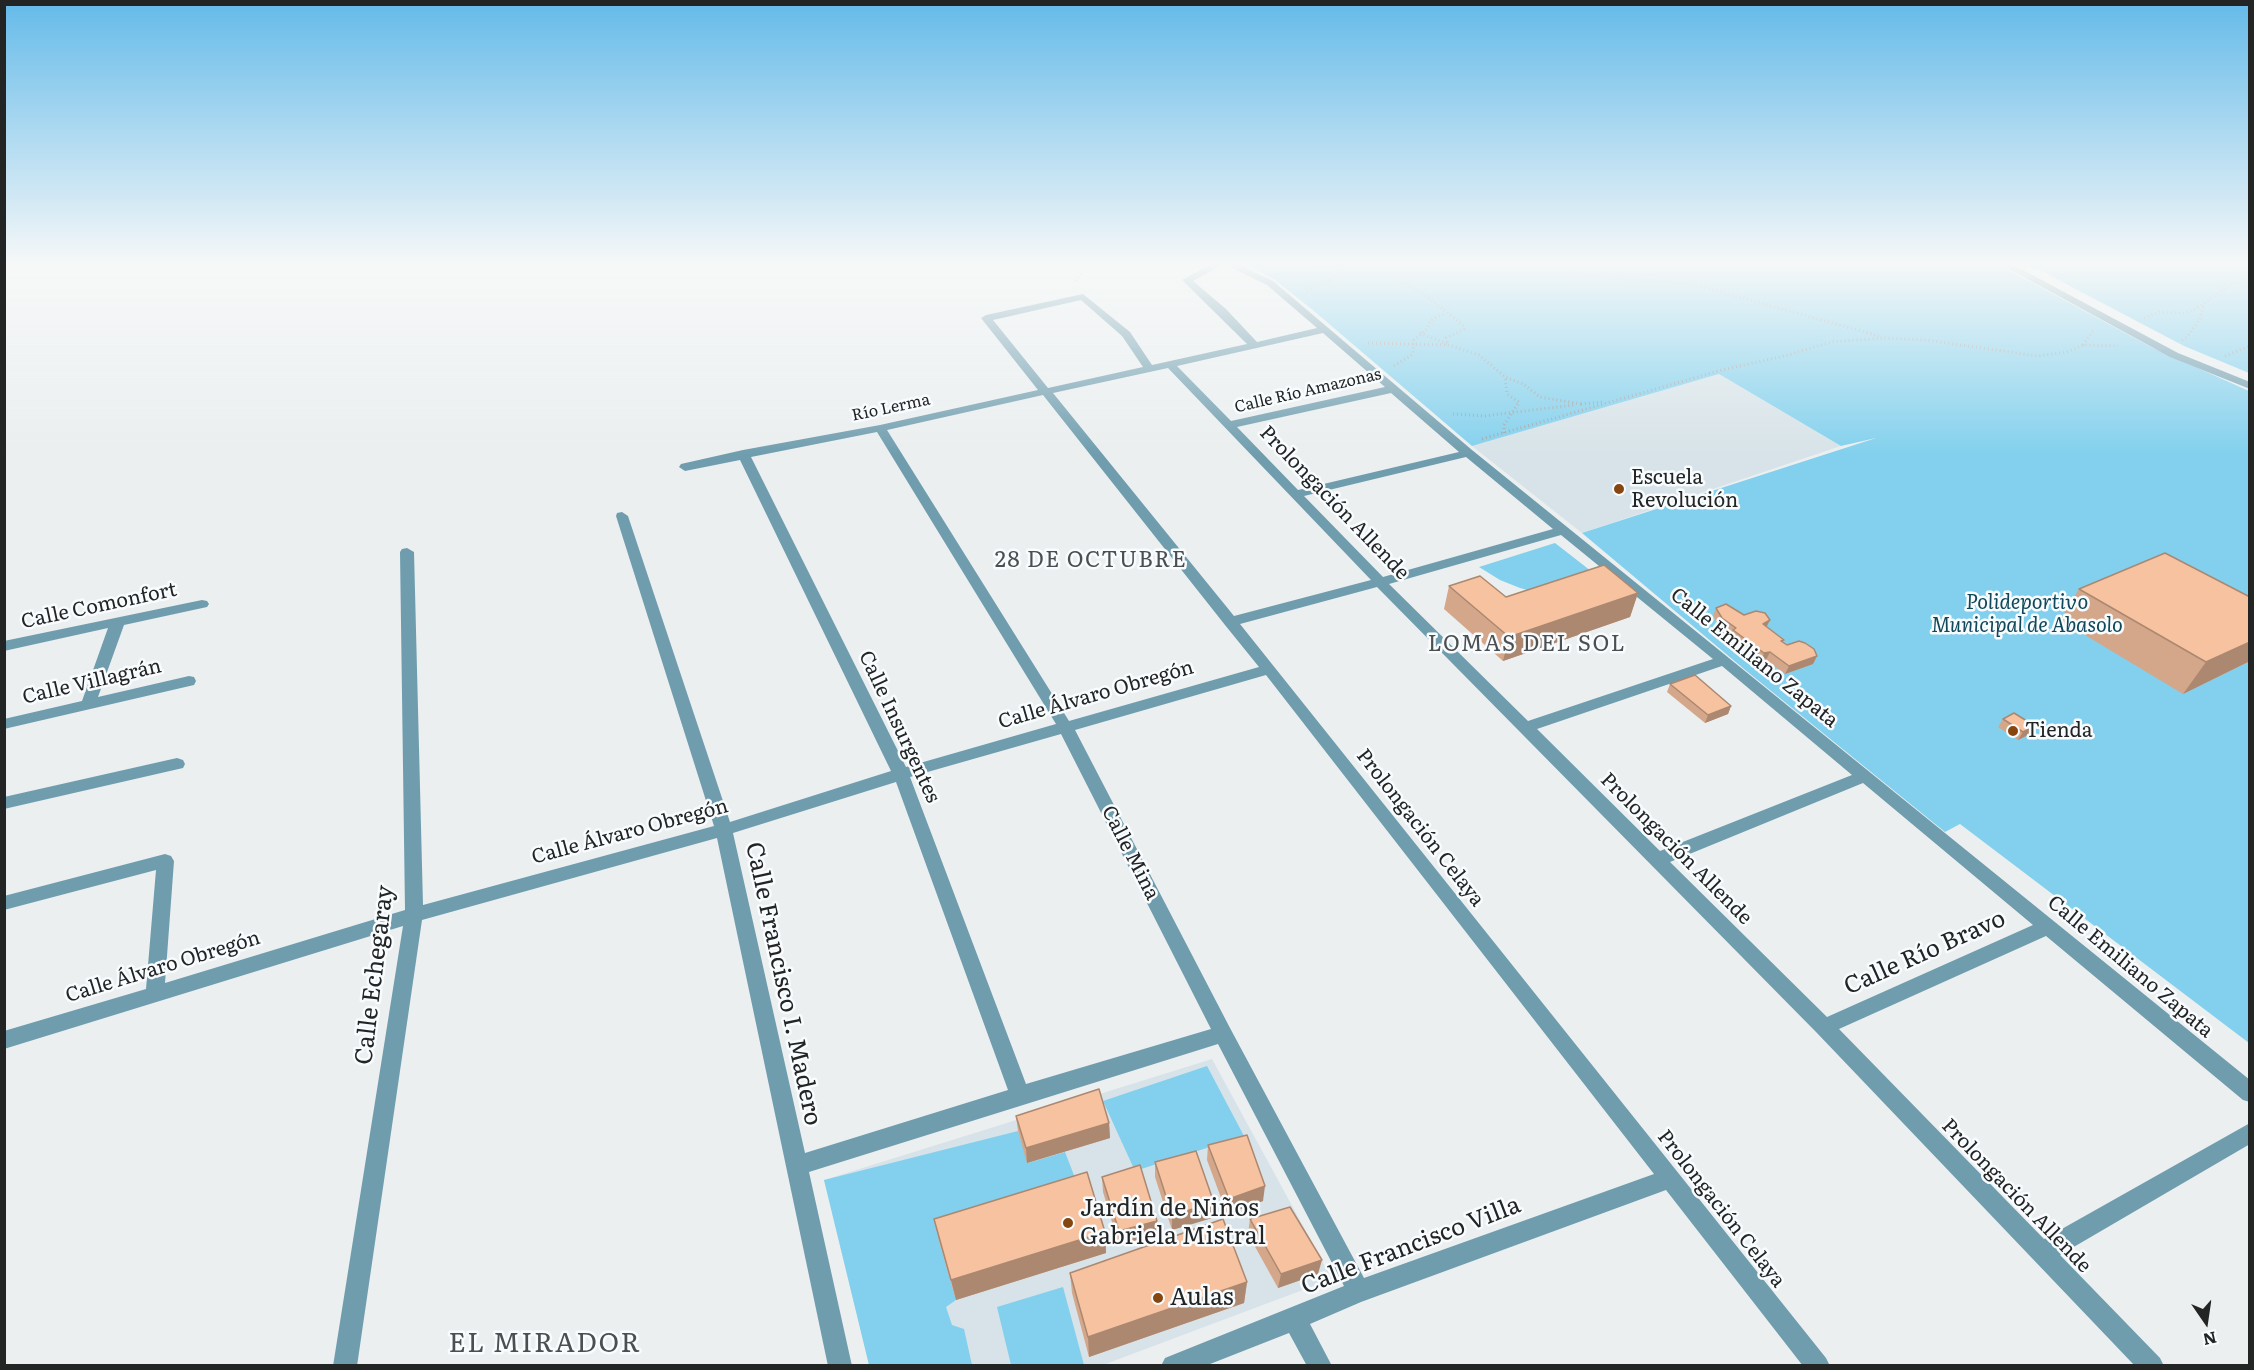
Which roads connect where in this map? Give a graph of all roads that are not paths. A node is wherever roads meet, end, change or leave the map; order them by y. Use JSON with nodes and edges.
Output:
{"nodes":[{"id":1,"x":993,"y":327,"type":"edge"},
{"id":2,"x":1118,"y":327,"type":"edge"},
{"id":3,"x":1237,"y":327,"type":"edge"},
{"id":4,"x":1320,"y":327,"type":"edge"},
{"id":5,"x":2122,"y":327,"type":"edge"},
{"id":6,"x":1324,"y":330,"type":"junction"},
{"id":7,"x":1254,"y":345,"type":"junction"},
{"id":8,"x":1169,"y":363,"type":"junction"},
{"id":9,"x":1149,"y":368,"type":"junction"},
{"id":10,"x":2250,"y":386,"type":"edge"},
{"id":11,"x":1393,"y":389,"type":"junction"},
{"id":12,"x":1046,"y":392,"type":"junction"},
{"id":13,"x":1229,"y":425,"type":"junction"},
{"id":14,"x":880,"y":428,"type":"junction"},
{"id":15,"x":1465,"y":450,"type":"junction"},
{"id":16,"x":743,"y":454,"type":"junction"},
{"id":17,"x":685,"y":467,"type":"dead end"},
{"id":18,"x":1297,"y":494,"type":"junction"},
{"id":19,"x":622,"y":516,"type":"dead end"},
{"id":20,"x":1563,"y":530,"type":"junction"},
{"id":21,"x":407,"y":552,"type":"dead end"},
{"id":22,"x":1380,"y":582,"type":"junction"},
{"id":23,"x":202,"y":604,"type":"dead end"},
{"id":24,"x":1230,"y":622,"type":"junction"},
{"id":25,"x":117,"y":624,"type":"junction"},
{"id":26,"x":4,"y":646,"type":"edge"},
{"id":27,"x":1724,"y":660,"type":"junction"},
{"id":28,"x":1269,"y":669,"type":"junction"},
{"id":29,"x":189,"y":681,"type":"dead end"},
{"id":30,"x":88,"y":705,"type":"junction"},
{"id":31,"x":4,"y":724,"type":"edge"},
{"id":32,"x":1065,"y":726,"type":"junction"},
{"id":33,"x":1527,"y":727,"type":"junction"},
{"id":34,"x":177,"y":764,"type":"dead end"},
{"id":35,"x":901,"y":774,"type":"junction"},
{"id":36,"x":1865,"y":776,"type":"junction"},
{"id":37,"x":4,"y":804,"type":"edge"},
{"id":38,"x":724,"y":830,"type":"junction"},
{"id":39,"x":1656,"y":860,"type":"junction"},
{"id":40,"x":4,"y":903,"type":"edge"},
{"id":41,"x":414,"y":915,"type":"junction"},
{"id":42,"x":2048,"y":927,"type":"junction"},
{"id":43,"x":155,"y":993,"type":"junction"},
{"id":44,"x":1824,"y":1027,"type":"junction"},
{"id":45,"x":1223,"y":1034,"type":"junction"},
{"id":46,"x":4,"y":1040,"type":"edge"},
{"id":47,"x":2250,"y":1093,"type":"edge"},
{"id":48,"x":1020,"y":1095,"type":"junction"},
{"id":49,"x":2250,"y":1133,"type":"edge"},
{"id":50,"x":796,"y":1166,"type":"junction"},
{"id":51,"x":1669,"y":1179,"type":"junction"},
{"id":52,"x":2041,"y":1253,"type":"junction"},
{"id":53,"x":1359,"y":1291,"type":"junction"},
{"id":54,"x":1294,"y":1319,"type":"junction"},
{"id":55,"x":345,"y":1365,"type":"edge"},
{"id":56,"x":840,"y":1365,"type":"edge"},
{"id":57,"x":1173,"y":1365,"type":"edge"},
{"id":58,"x":1320,"y":1365,"type":"edge"},
{"id":59,"x":1818,"y":1365,"type":"edge"},
{"id":60,"x":2152,"y":1365,"type":"edge"}],
"edges":[{"from":1,"to":12,"type":"street","name":"Prolongación Celaya"},
{"from":2,"to":9,"type":"street","name":"Prolongación Celaya"},
{"from":3,"to":7,"type":"street"},
{"from":4,"to":6,"type":"street","name":"Calle Emiliano Zapata"},
{"from":5,"to":10,"type":"street"},
{"from":6,"to":7,"type":"street","name":"Río Lerma"},
{"from":6,"to":11,"type":"street","name":"Calle Emiliano Zapata"},
{"from":7,"to":8,"type":"street","name":"Río Lerma"},
{"from":8,"to":9,"type":"street","name":"Río Lerma"},
{"from":8,"to":13,"type":"street","name":"Prolongación Allende"},
{"from":9,"to":12,"type":"street","name":"Río Lerma"},
{"from":11,"to":13,"type":"street","name":"Calle Río Amazonas"},
{"from":11,"to":15,"type":"street","name":"Calle Emiliano Zapata"},
{"from":12,"to":14,"type":"street","name":"Río Lerma"},
{"from":12,"to":24,"type":"street","name":"Prolongación Celaya"},
{"from":13,"to":18,"type":"street","name":"Prolongación Allende"},
{"from":14,"to":16,"type":"street","name":"Río Lerma"},
{"from":14,"to":32,"type":"street","name":"Calle Mina"},
{"from":15,"to":18,"type":"street"},
{"from":15,"to":20,"type":"street","name":"Calle Emiliano Zapata"},
{"from":16,"to":17,"type":"street","name":"Río Lerma"},
{"from":16,"to":35,"type":"street","name":"Calle Insurgentes"},
{"from":18,"to":22,"type":"street","name":"Prolongación Allende"},
{"from":19,"to":38,"type":"street","name":"Calle Francisco I. Madero"},
{"from":20,"to":22,"type":"street"},
{"from":20,"to":27,"type":"street","name":"Calle Emiliano Zapata"},
{"from":21,"to":41,"type":"street","name":"Calle Echegaray"},
{"from":22,"to":24,"type":"street"},
{"from":22,"to":33,"type":"street","name":"Prolongación Allende"},
{"from":23,"to":25,"type":"street","name":"Calle Comonfort"},
{"from":24,"to":28,"type":"street","name":"Prolongación Celaya"},
{"from":25,"to":26,"type":"street","name":"Calle Comonfort"},
{"from":25,"to":30,"type":"street"},
{"from":27,"to":33,"type":"street"},
{"from":27,"to":36,"type":"street","name":"Calle Emiliano Zapata"},
{"from":28,"to":32,"type":"street","name":"Calle Álvaro Obregón"},
{"from":28,"to":51,"type":"street","name":"Prolongación Celaya"},
{"from":29,"to":30,"type":"street","name":"Calle Villagrán"},
{"from":30,"to":31,"type":"street","name":"Calle Villagrán"},
{"from":32,"to":35,"type":"street","name":"Calle Álvaro Obregón"},
{"from":32,"to":45,"type":"street","name":"Calle Mina"},
{"from":33,"to":39,"type":"street","name":"Prolongación Allende"},
{"from":34,"to":37,"type":"street"},
{"from":35,"to":38,"type":"street","name":"Calle Álvaro Obregón"},
{"from":35,"to":48,"type":"street","name":"Calle Insurgentes"},
{"from":36,"to":39,"type":"street"},
{"from":36,"to":42,"type":"street","name":"Calle Emiliano Zapata"},
{"from":38,"to":41,"type":"street","name":"Calle Álvaro Obregón"},
{"from":38,"to":50,"type":"street","name":"Calle Francisco I. Madero"},
{"from":39,"to":44,"type":"street","name":"Prolongación Allende"},
{"from":40,"to":43,"type":"street"},
{"from":41,"to":43,"type":"street","name":"Calle Álvaro Obregón"},
{"from":41,"to":55,"type":"street","name":"Calle Echegaray"},
{"from":42,"to":44,"type":"street","name":"Calle Río Bravo"},
{"from":42,"to":47,"type":"street","name":"Calle Emiliano Zapata"},
{"from":43,"to":46,"type":"street","name":"Calle Álvaro Obregón"},
{"from":44,"to":52,"type":"street","name":"Prolongación Allende"},
{"from":45,"to":48,"type":"street"},
{"from":45,"to":53,"type":"street","name":"Calle Mina"},
{"from":48,"to":50,"type":"street"},
{"from":49,"to":52,"type":"street"},
{"from":50,"to":56,"type":"street","name":"Calle Francisco I. Madero"},
{"from":51,"to":53,"type":"street","name":"Calle Francisco Villa"},
{"from":51,"to":59,"type":"street","name":"Prolongación Celaya"},
{"from":52,"to":60,"type":"street","name":"Prolongación Allende"},
{"from":53,"to":54,"type":"street","name":"Calle Francisco Villa"},
{"from":54,"to":57,"type":"street","name":"Calle Francisco Villa"},
{"from":54,"to":58,"type":"street"}]}
